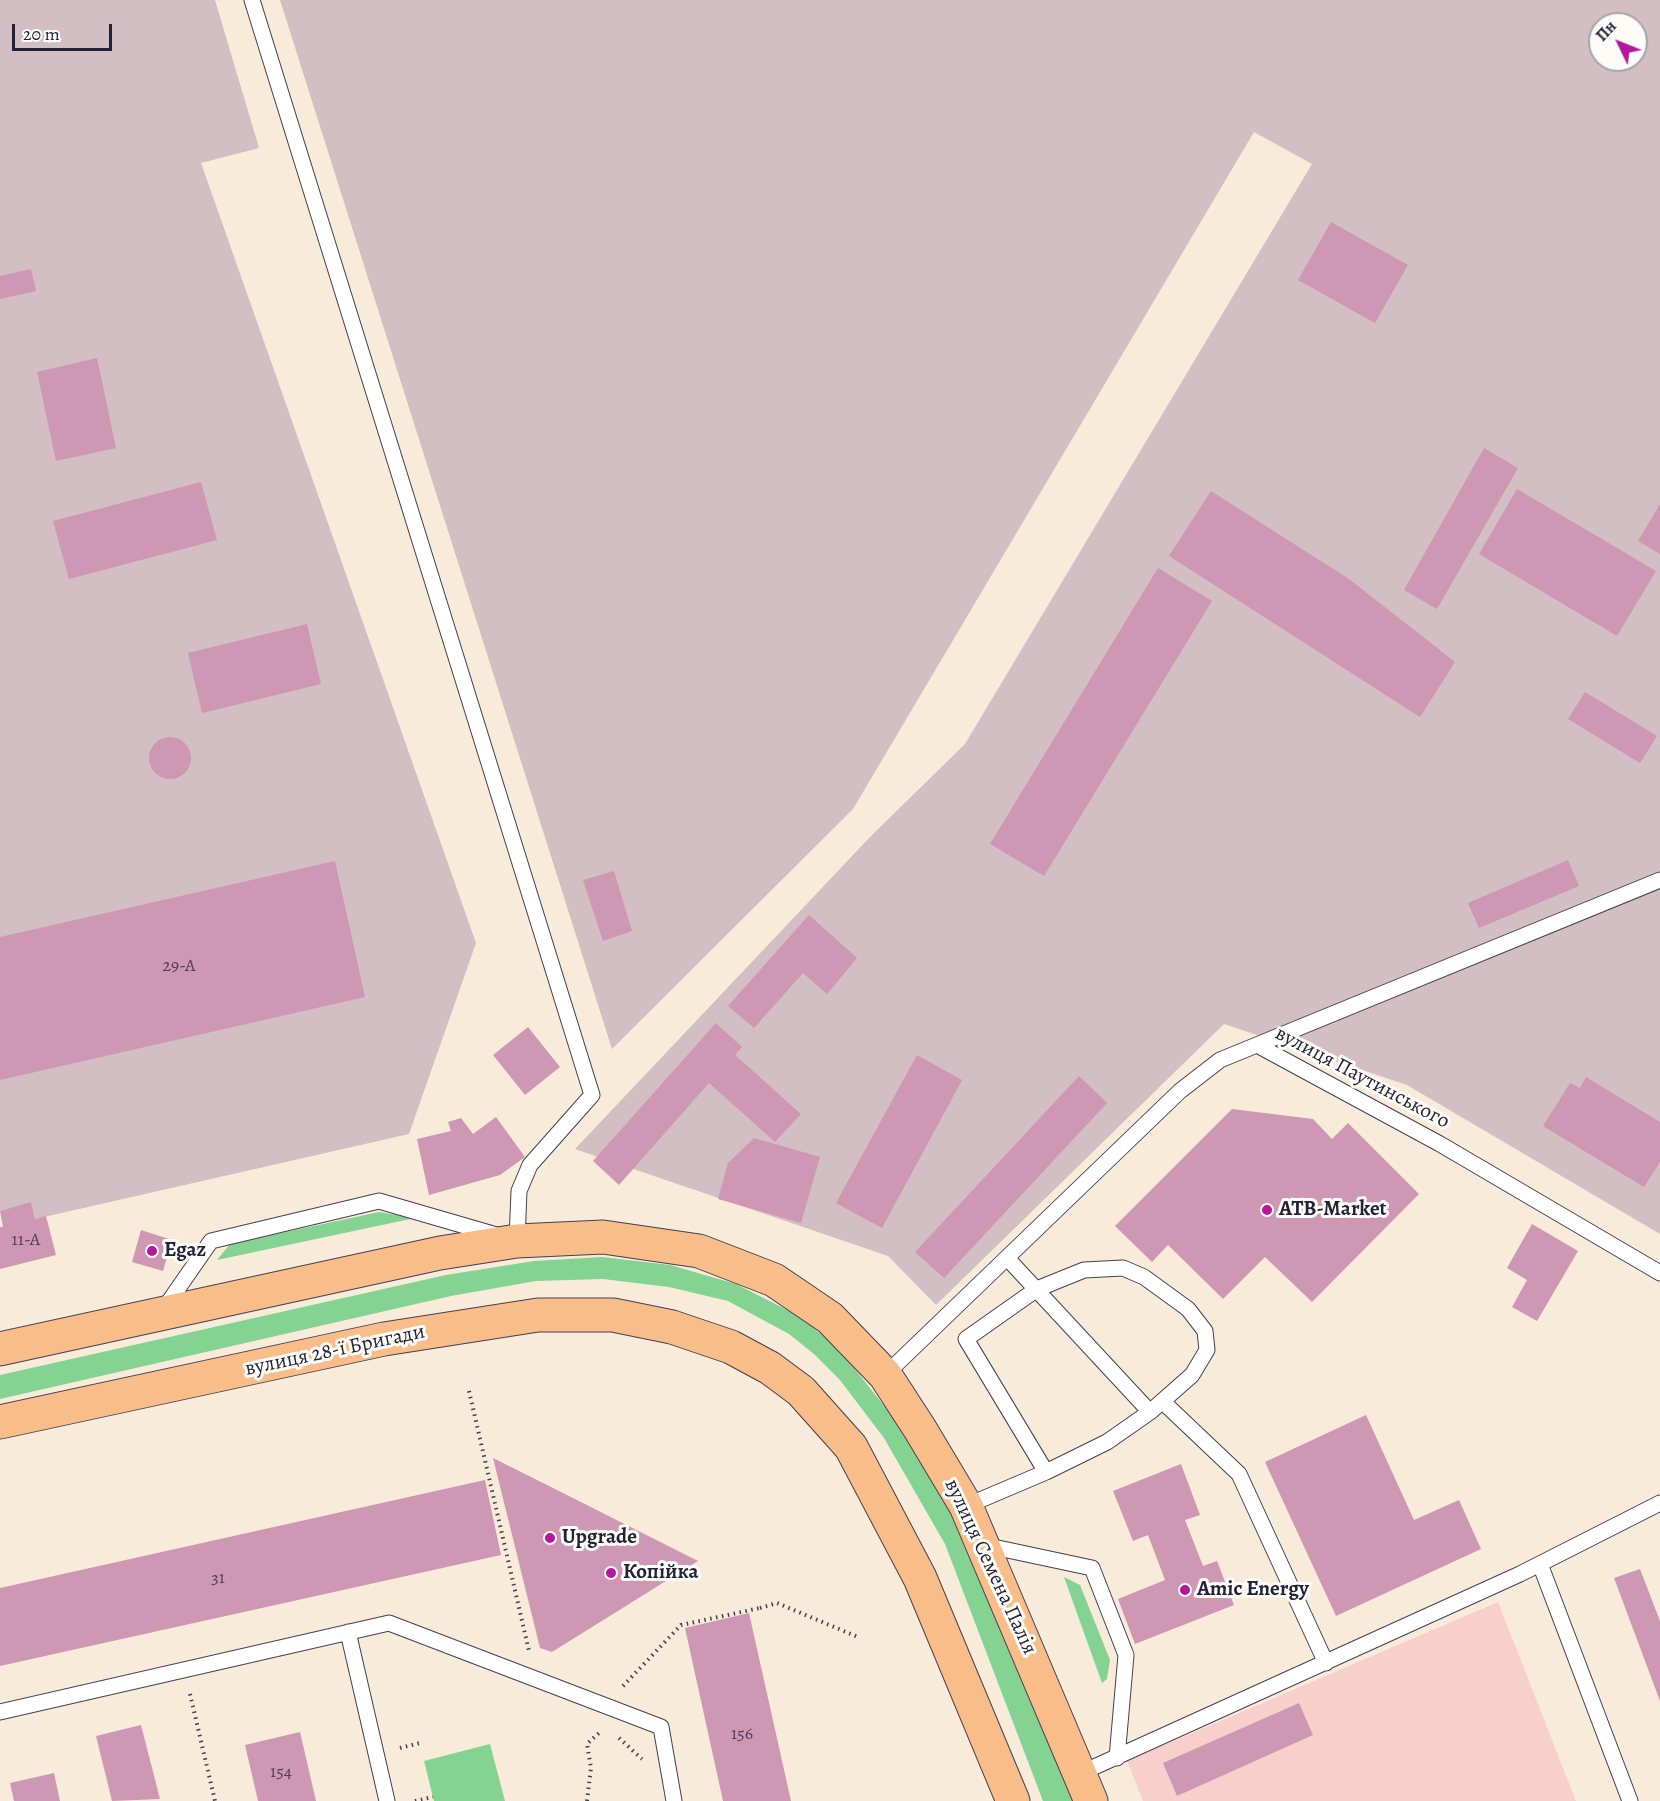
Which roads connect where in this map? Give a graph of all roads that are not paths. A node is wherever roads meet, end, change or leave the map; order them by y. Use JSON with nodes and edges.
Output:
{"nodes":[{"id":1,"x":252,"y":0,"type":"edge"},
{"id":2,"x":1660,"y":880,"type":"edge"},
{"id":3,"x":1257,"y":1045,"type":"junction"},
{"id":4,"x":517,"y":1241,"type":"junction"},
{"id":5,"x":1006,"y":1258,"type":"junction"},
{"id":6,"x":1660,"y":1273,"type":"edge"},
{"id":7,"x":1037,"y":1289,"type":"junction"},
{"id":8,"x":161,"y":1312,"type":"junction"},
{"id":9,"x":0,"y":1349,"type":"edge"},
{"id":10,"x":885,"y":1375,"type":"junction"},
{"id":11,"x":1162,"y":1401,"type":"junction"},
{"id":12,"x":1150,"y":1412,"type":"junction"},
{"id":13,"x":0,"y":1422,"type":"edge"},
{"id":14,"x":1046,"y":1472,"type":"junction"},
{"id":15,"x":1660,"y":1503,"type":"edge"},
{"id":16,"x":966,"y":1506,"type":"junction"},
{"id":17,"x":984,"y":1545,"type":"junction"},
{"id":18,"x":1540,"y":1564,"type":"junction"},
{"id":19,"x":348,"y":1632,"type":"junction"},
{"id":20,"x":1326,"y":1663,"type":"junction"},
{"id":21,"x":0,"y":1712,"type":"edge"},
{"id":22,"x":1117,"y":1758,"type":"junction"},
{"id":23,"x":1086,"y":1787,"type":"edge"},
{"id":24,"x":387,"y":1801,"type":"edge"},
{"id":25,"x":674,"y":1801,"type":"edge"},
{"id":26,"x":1013,"y":1801,"type":"edge"},
{"id":27,"x":1630,"y":1801,"type":"edge"}],
"edges":[{"from":1,"to":4,"type":"lane"},
{"from":2,"to":3,"type":"lane"},
{"from":3,"to":5,"type":"lane","name":"вулиця Паутинського"},
{"from":3,"to":6,"type":"lane","name":"вулиця Паутинського"},
{"from":4,"to":8,"type":"main road"},
{"from":4,"to":8,"type":"lane"},
{"from":4,"to":10,"type":"main road","name":"вулиця Семена Палія"},
{"from":5,"to":7,"type":"lane"},
{"from":5,"to":10,"type":"lane","name":"вулиця Паутинського"},
{"from":7,"to":11,"type":"lane"},
{"from":7,"to":12,"type":"lane"},
{"from":7,"to":14,"type":"lane"},
{"from":8,"to":9,"type":"main road"},
{"from":10,"to":16,"type":"main road","name":"вулиця Семена Палія"},
{"from":11,"to":12,"type":"lane"},
{"from":11,"to":20,"type":"lane"},
{"from":12,"to":14,"type":"lane"},
{"from":13,"to":26,"type":"main road","name":"вулиця 28-ї Бригади"},
{"from":14,"to":16,"type":"lane"},
{"from":15,"to":18,"type":"lane"},
{"from":16,"to":17,"type":"main road","name":"вулиця Семена Палія"},
{"from":17,"to":22,"type":"lane"},
{"from":17,"to":23,"type":"main road","name":"вулиця Семена Палія"},
{"from":18,"to":20,"type":"lane"},
{"from":18,"to":27,"type":"lane"},
{"from":19,"to":21,"type":"lane"},
{"from":19,"to":24,"type":"lane"},
{"from":19,"to":25,"type":"lane"},
{"from":20,"to":22,"type":"lane"},
{"from":22,"to":23,"type":"lane"}]}
